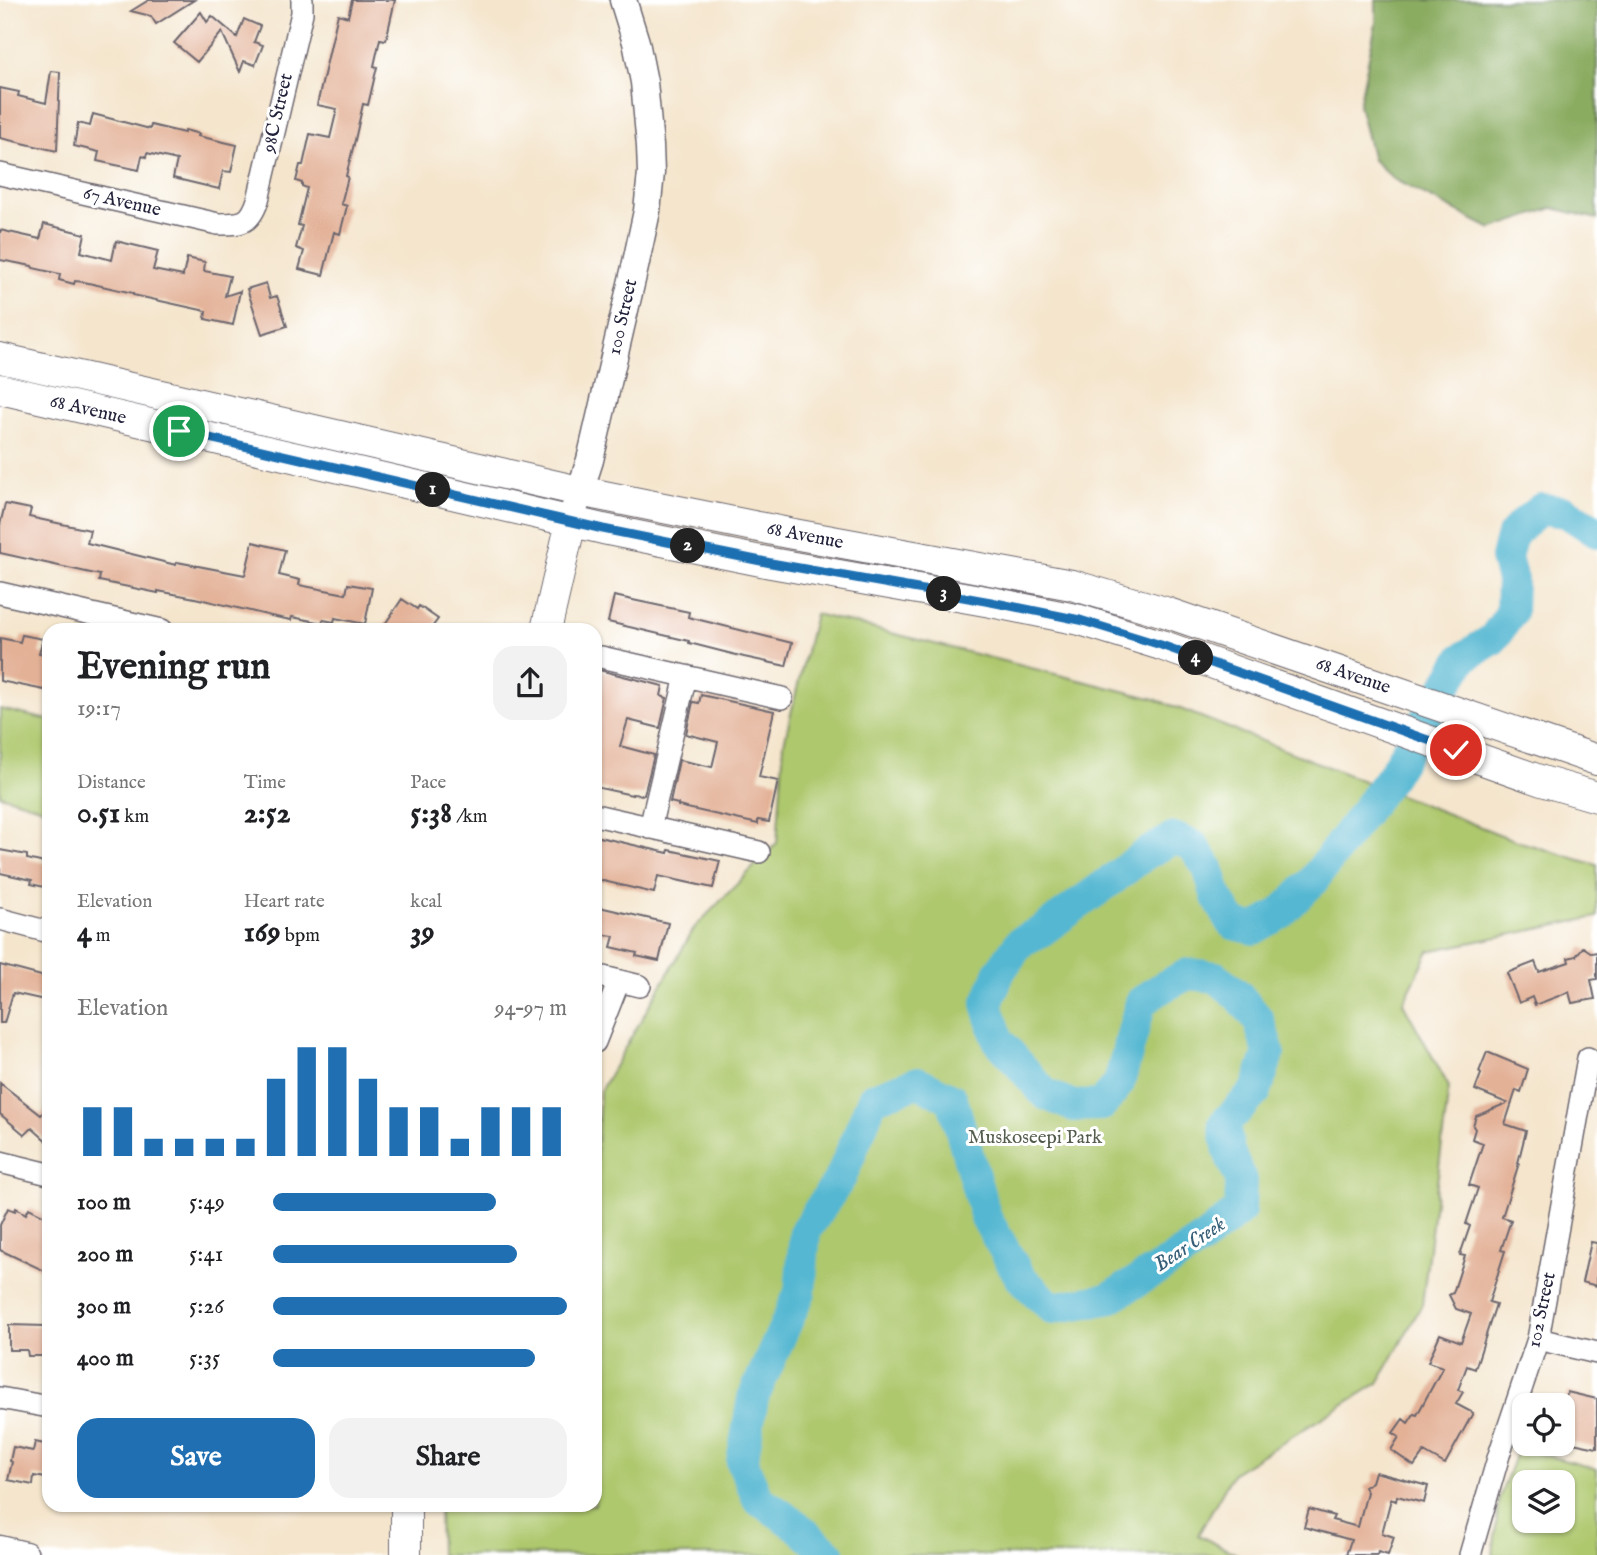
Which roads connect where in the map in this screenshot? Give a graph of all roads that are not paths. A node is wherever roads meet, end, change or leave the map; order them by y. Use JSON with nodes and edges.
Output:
{"nodes":[{"id":1,"x":302,"y":0,"type":"edge"},
{"id":2,"x":623,"y":0,"type":"edge"},
{"id":3,"x":0,"y":174,"type":"edge"},
{"id":4,"x":245,"y":222,"type":"joint"},
{"id":5,"x":0,"y":358,"type":"edge"},
{"id":6,"x":0,"y":389,"type":"edge"},
{"id":7,"x":579,"y":491,"type":"junction"},
{"id":8,"x":571,"y":522,"type":"junction"},
{"id":9,"x":0,"y":593,"type":"edge"},
{"id":10,"x":131,"y":623,"type":"edge"},
{"id":11,"x":548,"y":623,"type":"edge"},
{"id":12,"x":602,"y":657,"type":"edge"},
{"id":13,"x":686,"y":676,"type":"junction"},
{"id":14,"x":782,"y":698,"type":"dead end"},
{"id":15,"x":1585,"y":756,"type":"edge"},
{"id":16,"x":1597,"y":797,"type":"edge"},
{"id":17,"x":602,"y":817,"type":"edge"},
{"id":18,"x":650,"y":828,"type":"junction"},
{"id":19,"x":760,"y":852,"type":"dead end"},
{"id":20,"x":0,"y":919,"type":"edge"},
{"id":21,"x":42,"y":930,"type":"edge"},
{"id":22,"x":602,"y":977,"type":"edge"},
{"id":23,"x":602,"y":1030,"type":"edge"},
{"id":24,"x":1588,"y":1058,"type":"dead end"},
{"id":25,"x":0,"y":1163,"type":"edge"},
{"id":26,"x":42,"y":1172,"type":"edge"},
{"id":27,"x":1538,"y":1339,"type":"junction"},
{"id":28,"x":1597,"y":1353,"type":"edge"},
{"id":29,"x":0,"y":1398,"type":"edge"},
{"id":30,"x":42,"y":1406,"type":"edge"},
{"id":31,"x":406,"y":1512,"type":"edge"},
{"id":32,"x":0,"y":1549,"type":"edge"},
{"id":33,"x":25,"y":1555,"type":"edge"},
{"id":34,"x":406,"y":1555,"type":"edge"},
{"id":35,"x":1470,"y":1555,"type":"edge"}],
"edges":[{"from":1,"to":4,"type":"street","name":"98C Street"},
{"from":2,"to":7,"type":"street","name":"100 Street"},
{"from":3,"to":4,"type":"street","name":"67 Avenue"},
{"from":5,"to":7,"type":"main road","name":"68 Avenue"},
{"from":6,"to":8,"type":"main road","name":"68 Avenue"},
{"from":7,"to":8,"type":"street","name":"100 Street"},
{"from":7,"to":15,"type":"main road","name":"68 Avenue"},
{"from":8,"to":11,"type":"main road","name":"100 Street"},
{"from":8,"to":16,"type":"main road","name":"68 Avenue"},
{"from":9,"to":10,"type":"street"},
{"from":12,"to":13,"type":"street"},
{"from":13,"to":14,"type":"street"},
{"from":13,"to":18,"type":"street"},
{"from":17,"to":18,"type":"street"},
{"from":18,"to":19,"type":"street"},
{"from":20,"to":21,"type":"street"},
{"from":22,"to":23,"type":"street"},
{"from":24,"to":27,"type":"street","name":"102 Street"},
{"from":25,"to":26,"type":"street"},
{"from":27,"to":28,"type":"street"},
{"from":27,"to":35,"type":"street","name":"102 Street"},
{"from":29,"to":30,"type":"street"},
{"from":31,"to":34,"type":"main road"},
{"from":32,"to":33,"type":"street"}]}
